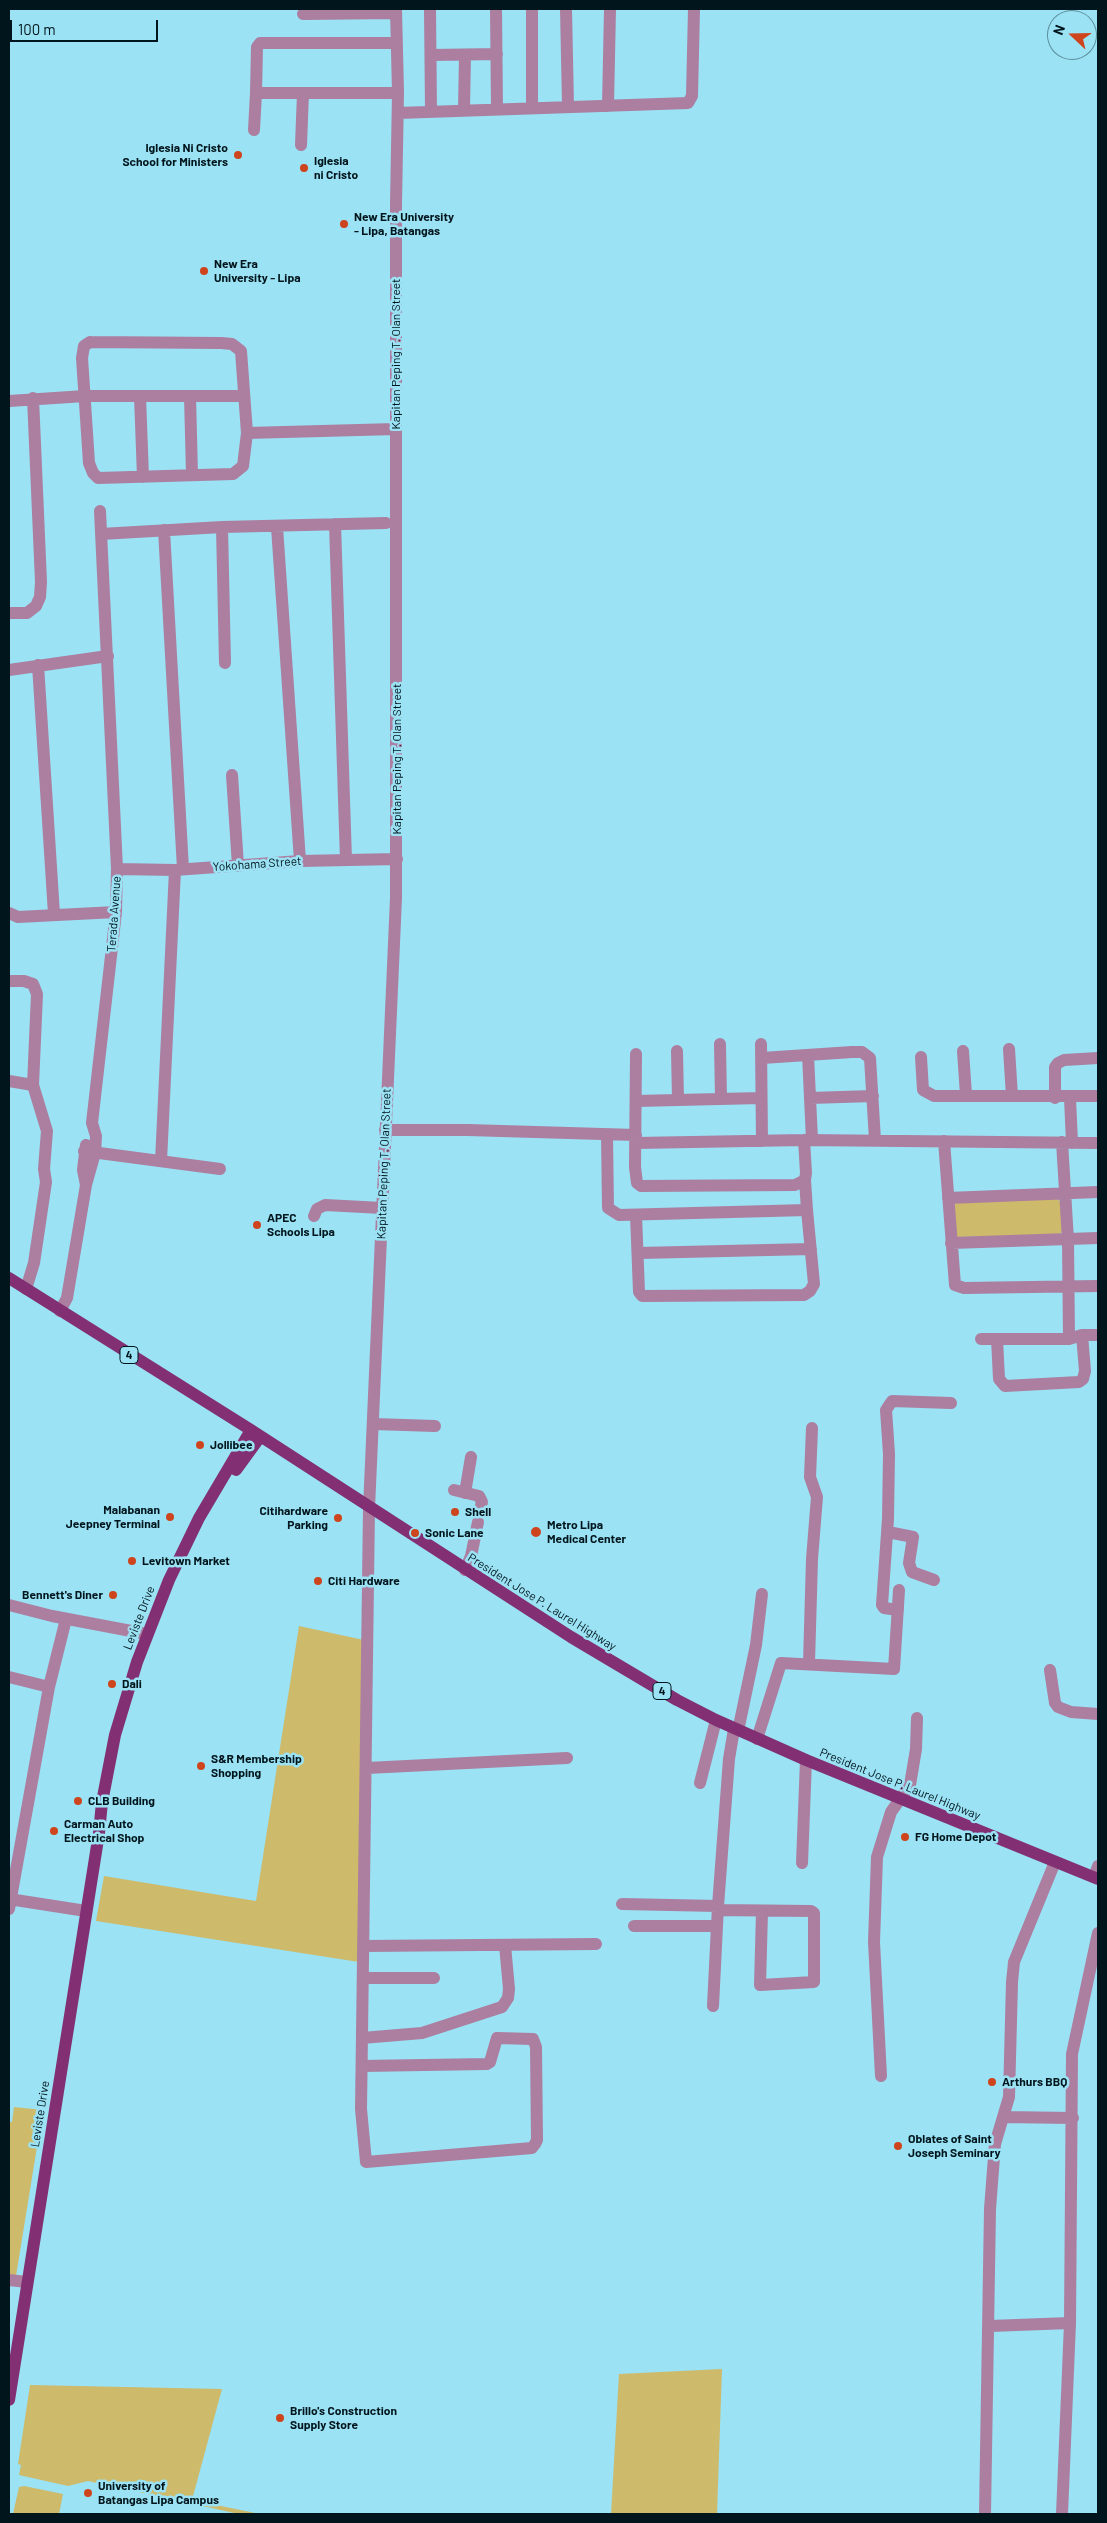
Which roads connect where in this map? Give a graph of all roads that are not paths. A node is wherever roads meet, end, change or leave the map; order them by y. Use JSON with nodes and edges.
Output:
{"nodes":[{"id":1,"x":430,"y":9,"type":"edge"},
{"id":2,"x":496,"y":9,"type":"edge"},
{"id":3,"x":532,"y":9,"type":"edge"},
{"id":4,"x":566,"y":9,"type":"edge"},
{"id":5,"x":610,"y":9,"type":"edge"},
{"id":6,"x":694,"y":9,"type":"edge"},
{"id":7,"x":396,"y":11,"type":"edge"},
{"id":8,"x":303,"y":14,"type":"dead end"},
{"id":9,"x":398,"y":43,"type":"junction"},
{"id":10,"x":497,"y":54,"type":"junction"},
{"id":11,"x":431,"y":55,"type":"junction"},
{"id":12,"x":465,"y":55,"type":"junction"},
{"id":13,"x":256,"y":93,"type":"junction"},
{"id":14,"x":303,"y":93,"type":"junction"},
{"id":15,"x":398,"y":93,"type":"junction"},
{"id":16,"x":568,"y":106,"type":"junction"},
{"id":17,"x":608,"y":106,"type":"junction"},
{"id":18,"x":532,"y":108,"type":"junction"},
{"id":19,"x":497,"y":109,"type":"junction"},
{"id":20,"x":464,"y":110,"type":"junction"},
{"id":21,"x":431,"y":112,"type":"junction"},
{"id":22,"x":398,"y":113,"type":"junction"},
{"id":23,"x":254,"y":130,"type":"dead end"},
{"id":24,"x":301,"y":146,"type":"dead end"},
{"id":25,"x":85,"y":396,"type":"junction"},
{"id":26,"x":140,"y":396,"type":"junction"},
{"id":27,"x":190,"y":396,"type":"junction"},
{"id":28,"x":244,"y":396,"type":"junction"},
{"id":29,"x":33,"y":398,"type":"junction"},
{"id":30,"x":9,"y":401,"type":"edge"},
{"id":31,"x":396,"y":429,"type":"junction"},
{"id":32,"x":247,"y":433,"type":"junction"},
{"id":33,"x":192,"y":474,"type":"junction"},
{"id":34,"x":143,"y":477,"type":"junction"},
{"id":35,"x":100,"y":512,"type":"dead end"},
{"id":36,"x":386,"y":523,"type":"dead end"},
{"id":37,"x":335,"y":524,"type":"junction"},
{"id":38,"x":222,"y":527,"type":"junction"},
{"id":39,"x":277,"y":527,"type":"junction"},
{"id":40,"x":164,"y":530,"type":"junction"},
{"id":41,"x":101,"y":534,"type":"junction"},
{"id":42,"x":9,"y":613,"type":"edge"},
{"id":43,"x":108,"y":656,"type":"junction"},
{"id":44,"x":225,"y":663,"type":"dead end"},
{"id":45,"x":38,"y":665,"type":"junction"},
{"id":46,"x":9,"y":670,"type":"edge"},
{"id":47,"x":232,"y":775,"type":"dead end"},
{"id":48,"x":397,"y":859,"type":"junction"},
{"id":49,"x":346,"y":860,"type":"junction"},
{"id":50,"x":300,"y":861,"type":"junction"},
{"id":51,"x":238,"y":866,"type":"junction"},
{"id":52,"x":118,"y":869,"type":"junction"},
{"id":53,"x":179,"y":870,"type":"junction"},
{"id":54,"x":116,"y":912,"type":"junction"},
{"id":55,"x":9,"y":914,"type":"edge"},
{"id":56,"x":54,"y":914,"type":"junction"},
{"id":57,"x":9,"y":981,"type":"edge"},
{"id":58,"x":720,"y":1044,"type":"dead end"},
{"id":59,"x":761,"y":1044,"type":"dead end"},
{"id":60,"x":1008,"y":1049,"type":"dead end"},
{"id":61,"x":677,"y":1051,"type":"dead end"},
{"id":62,"x":963,"y":1051,"type":"dead end"},
{"id":63,"x":636,"y":1054,"type":"dead end"},
{"id":64,"x":808,"y":1055,"type":"junction"},
{"id":65,"x":921,"y":1057,"type":"dead end"},
{"id":66,"x":762,"y":1058,"type":"junction"},
{"id":67,"x":1098,"y":1058,"type":"edge"},
{"id":68,"x":9,"y":1081,"type":"edge"},
{"id":69,"x":33,"y":1085,"type":"junction"},
{"id":70,"x":966,"y":1095,"type":"junction"},
{"id":71,"x":873,"y":1096,"type":"junction"},
{"id":72,"x":1012,"y":1096,"type":"junction"},
{"id":73,"x":1098,"y":1096,"type":"edge"},
{"id":74,"x":761,"y":1098,"type":"junction"},
{"id":75,"x":810,"y":1098,"type":"junction"},
{"id":76,"x":1055,"y":1098,"type":"junction"},
{"id":77,"x":1070,"y":1098,"type":"junction"},
{"id":78,"x":721,"y":1099,"type":"junction"},
{"id":79,"x":678,"y":1100,"type":"junction"},
{"id":80,"x":636,"y":1101,"type":"junction"},
{"id":81,"x":385,"y":1130,"type":"junction"},
{"id":82,"x":607,"y":1135,"type":"junction"},
{"id":83,"x":636,"y":1139,"type":"junction"},
{"id":84,"x":808,"y":1140,"type":"junction"},
{"id":85,"x":875,"y":1140,"type":"junction"},
{"id":86,"x":762,"y":1141,"type":"junction"},
{"id":87,"x":944,"y":1141,"type":"junction"},
{"id":88,"x":1067,"y":1143,"type":"junction"},
{"id":89,"x":1098,"y":1143,"type":"edge"},
{"id":90,"x":89,"y":1152,"type":"junction"},
{"id":91,"x":161,"y":1161,"type":"junction"},
{"id":92,"x":220,"y":1169,"type":"dead end"},
{"id":93,"x":805,"y":1180,"type":"junction"},
{"id":94,"x":1098,"y":1192,"type":"edge"},
{"id":95,"x":1064,"y":1193,"type":"junction"},
{"id":96,"x":948,"y":1198,"type":"junction"},
{"id":97,"x":382,"y":1208,"type":"junction"},
{"id":98,"x":807,"y":1210,"type":"junction"},
{"id":99,"x":636,"y":1215,"type":"junction"},
{"id":100,"x":314,"y":1216,"type":"dead end"},
{"id":101,"x":1098,"y":1238,"type":"edge"},
{"id":102,"x":1068,"y":1240,"type":"junction"},
{"id":103,"x":951,"y":1243,"type":"junction"},
{"id":104,"x":811,"y":1249,"type":"junction"},
{"id":105,"x":638,"y":1253,"type":"junction"},
{"id":106,"x":9,"y":1278,"type":"edge"},
{"id":107,"x":1098,"y":1286,"type":"edge"},
{"id":108,"x":24,"y":1287,"type":"junction"},
{"id":109,"x":1069,"y":1287,"type":"junction"},
{"id":110,"x":60,"y":1311,"type":"junction"},
{"id":111,"x":1082,"y":1335,"type":"junction"},
{"id":112,"x":1098,"y":1335,"type":"edge"},
{"id":113,"x":981,"y":1339,"type":"dead end"},
{"id":114,"x":997,"y":1339,"type":"junction"},
{"id":115,"x":1069,"y":1339,"type":"junction"},
{"id":116,"x":951,"y":1403,"type":"dead end"},
{"id":117,"x":374,"y":1424,"type":"junction"},
{"id":118,"x":435,"y":1426,"type":"dead end"},
{"id":119,"x":812,"y":1428,"type":"dead end"},
{"id":120,"x":256,"y":1434,"type":"junction"},
{"id":121,"x":472,"y":1457,"type":"dead end"},
{"id":122,"x":481,"y":1506,"type":"dead end"},
{"id":123,"x":369,"y":1508,"type":"junction"},
{"id":124,"x":478,"y":1522,"type":"dead end"},
{"id":125,"x":888,"y":1532,"type":"junction"},
{"id":126,"x":465,"y":1570,"type":"junction"},
{"id":127,"x":934,"y":1580,"type":"dead end"},
{"id":128,"x":899,"y":1590,"type":"dead end"},
{"id":129,"x":762,"y":1594,"type":"dead end"},
{"id":130,"x":9,"y":1605,"type":"edge"},
{"id":131,"x":898,"y":1610,"type":"junction"},
{"id":132,"x":66,"y":1619,"type":"junction"},
{"id":133,"x":147,"y":1634,"type":"junction"},
{"id":134,"x":809,"y":1663,"type":"junction"},
{"id":135,"x":1050,"y":1670,"type":"dead end"},
{"id":136,"x":9,"y":1677,"type":"edge"},
{"id":137,"x":49,"y":1687,"type":"junction"},
{"id":138,"x":1098,"y":1714,"type":"edge"},
{"id":139,"x":917,"y":1718,"type":"dead end"},
{"id":140,"x":716,"y":1720,"type":"junction"},
{"id":141,"x":736,"y":1730,"type":"junction"},
{"id":142,"x":757,"y":1740,"type":"junction"},
{"id":143,"x":567,"y":1758,"type":"dead end"},
{"id":144,"x":806,"y":1760,"type":"junction"},
{"id":145,"x":367,"y":1768,"type":"junction"},
{"id":146,"x":700,"y":1783,"type":"dead end"},
{"id":147,"x":901,"y":1800,"type":"junction"},
{"id":148,"x":99,"y":1833,"type":"junction"},
{"id":149,"x":1055,"y":1862,"type":"junction"},
{"id":150,"x":802,"y":1863,"type":"dead end"},
{"id":151,"x":1097,"y":1874,"type":"edge"},
{"id":152,"x":9,"y":1902,"type":"edge"},
{"id":153,"x":622,"y":1904,"type":"dead end"},
{"id":154,"x":718,"y":1908,"type":"junction"},
{"id":155,"x":86,"y":1911,"type":"junction"},
{"id":156,"x":762,"y":1912,"type":"junction"},
{"id":157,"x":634,"y":1926,"type":"dead end"},
{"id":158,"x":717,"y":1926,"type":"junction"},
{"id":159,"x":1098,"y":1933,"type":"edge"},
{"id":160,"x":596,"y":1944,"type":"dead end"},
{"id":161,"x":505,"y":1945,"type":"junction"},
{"id":162,"x":364,"y":1946,"type":"junction"},
{"id":163,"x":364,"y":1978,"type":"junction"},
{"id":164,"x":434,"y":1978,"type":"dead end"},
{"id":165,"x":713,"y":2006,"type":"dead end"},
{"id":166,"x":362,"y":2038,"type":"junction"},
{"id":167,"x":362,"y":2066,"type":"junction"},
{"id":168,"x":880,"y":2076,"type":"dead end"},
{"id":169,"x":1003,"y":2117,"type":"junction"},
{"id":170,"x":1073,"y":2118,"type":"junction"},
{"id":171,"x":9,"y":2280,"type":"edge"},
{"id":172,"x":27,"y":2282,"type":"junction"},
{"id":173,"x":1070,"y":2324,"type":"junction"},
{"id":174,"x":990,"y":2326,"type":"junction"},
{"id":175,"x":9,"y":2400,"type":"edge"},
{"id":176,"x":985,"y":2514,"type":"edge"},
{"id":177,"x":1062,"y":2514,"type":"edge"}],
"edges":[{"from":1,"to":11,"type":"street"},
{"from":2,"to":10,"type":"street"},
{"from":3,"to":18,"type":"street"},
{"from":4,"to":16,"type":"street"},
{"from":5,"to":17,"type":"street"},
{"from":6,"to":17,"type":"street"},
{"from":7,"to":8,"type":"street"},
{"from":7,"to":9,"type":"street","name":"Kapitan Peping T. Olan Street"},
{"from":9,"to":13,"type":"street"},
{"from":9,"to":15,"type":"street","name":"Kapitan Peping T. Olan Street"},
{"from":10,"to":12,"type":"street"},
{"from":10,"to":19,"type":"street"},
{"from":11,"to":12,"type":"street"},
{"from":11,"to":21,"type":"street"},
{"from":12,"to":20,"type":"street"},
{"from":13,"to":14,"type":"street"},
{"from":13,"to":23,"type":"street"},
{"from":14,"to":15,"type":"street"},
{"from":14,"to":24,"type":"street"},
{"from":15,"to":22,"type":"street","name":"Kapitan Peping T. Olan Street"},
{"from":16,"to":17,"type":"street"},
{"from":16,"to":18,"type":"street"},
{"from":18,"to":19,"type":"street"},
{"from":19,"to":20,"type":"street"},
{"from":20,"to":21,"type":"street"},
{"from":21,"to":22,"type":"street"},
{"from":22,"to":31,"type":"street","name":"Kapitan Peping T. Olan Street"},
{"from":25,"to":26,"type":"street"},
{"from":25,"to":28,"type":"street"},
{"from":25,"to":29,"type":"street"},
{"from":25,"to":34,"type":"street"},
{"from":26,"to":27,"type":"street"},
{"from":26,"to":34,"type":"street"},
{"from":27,"to":28,"type":"street"},
{"from":27,"to":33,"type":"street"},
{"from":28,"to":32,"type":"street"},
{"from":29,"to":30,"type":"street"},
{"from":29,"to":42,"type":"street"},
{"from":31,"to":32,"type":"street"},
{"from":31,"to":48,"type":"street","name":"Kapitan Peping T. Olan Street"},
{"from":32,"to":33,"type":"street"},
{"from":33,"to":34,"type":"street"},
{"from":35,"to":41,"type":"street","name":"Terada Avenue"},
{"from":36,"to":37,"type":"street"},
{"from":37,"to":39,"type":"street"},
{"from":37,"to":49,"type":"street"},
{"from":38,"to":39,"type":"street"},
{"from":38,"to":40,"type":"street"},
{"from":38,"to":44,"type":"street"},
{"from":39,"to":50,"type":"street"},
{"from":40,"to":41,"type":"street"},
{"from":40,"to":53,"type":"street"},
{"from":41,"to":43,"type":"street","name":"Terada Avenue"},
{"from":43,"to":45,"type":"street"},
{"from":43,"to":52,"type":"street","name":"Terada Avenue"},
{"from":45,"to":46,"type":"street"},
{"from":45,"to":56,"type":"street"},
{"from":47,"to":51,"type":"street"},
{"from":48,"to":49,"type":"street","name":"Yokohama Street"},
{"from":48,"to":81,"type":"street","name":"Kapitan Peping T. Olan Street"},
{"from":49,"to":50,"type":"street","name":"Yokohama Street"},
{"from":50,"to":51,"type":"street","name":"Yokohama Street"},
{"from":51,"to":53,"type":"street","name":"Yokohama Street"},
{"from":52,"to":53,"type":"street","name":"Yokohama Street"},
{"from":52,"to":54,"type":"street","name":"Terada Avenue"},
{"from":53,"to":91,"type":"street"},
{"from":54,"to":56,"type":"street"},
{"from":54,"to":90,"type":"street","name":"Terada Avenue"},
{"from":55,"to":56,"type":"street"},
{"from":57,"to":69,"type":"street"},
{"from":58,"to":78,"type":"street"},
{"from":59,"to":66,"type":"street"},
{"from":60,"to":72,"type":"street"},
{"from":61,"to":79,"type":"street"},
{"from":62,"to":70,"type":"street"},
{"from":63,"to":80,"type":"street"},
{"from":64,"to":66,"type":"street"},
{"from":64,"to":71,"type":"street"},
{"from":64,"to":75,"type":"street"},
{"from":65,"to":70,"type":"street"},
{"from":66,"to":74,"type":"street"},
{"from":67,"to":76,"type":"street"},
{"from":68,"to":69,"type":"street"},
{"from":69,"to":108,"type":"street"},
{"from":70,"to":72,"type":"street"},
{"from":71,"to":75,"type":"street"},
{"from":71,"to":85,"type":"street"},
{"from":72,"to":76,"type":"street"},
{"from":73,"to":77,"type":"street"},
{"from":74,"to":78,"type":"street"},
{"from":74,"to":86,"type":"street"},
{"from":75,"to":84,"type":"street"},
{"from":76,"to":77,"type":"street"},
{"from":77,"to":88,"type":"street"},
{"from":78,"to":79,"type":"street"},
{"from":79,"to":80,"type":"street"},
{"from":80,"to":83,"type":"street"},
{"from":81,"to":82,"type":"street"},
{"from":81,"to":97,"type":"street","name":"Kapitan Peping T. Olan Street"},
{"from":82,"to":83,"type":"street"},
{"from":82,"to":99,"type":"street"},
{"from":83,"to":86,"type":"street"},
{"from":83,"to":93,"type":"street"},
{"from":84,"to":85,"type":"street"},
{"from":84,"to":86,"type":"street"},
{"from":84,"to":93,"type":"street"},
{"from":85,"to":87,"type":"street"},
{"from":87,"to":88,"type":"street"},
{"from":87,"to":96,"type":"street"},
{"from":88,"to":89,"type":"street"},
{"from":88,"to":95,"type":"street"},
{"from":90,"to":91,"type":"street"},
{"from":90,"to":110,"type":"street","name":"Terada Avenue"},
{"from":91,"to":92,"type":"street"},
{"from":93,"to":98,"type":"street"},
{"from":94,"to":95,"type":"street"},
{"from":95,"to":96,"type":"street"},
{"from":95,"to":102,"type":"street"},
{"from":96,"to":103,"type":"street"},
{"from":97,"to":100,"type":"street"},
{"from":97,"to":117,"type":"street","name":"Kapitan Peping T. Olan Street"},
{"from":98,"to":99,"type":"street"},
{"from":98,"to":104,"type":"street"},
{"from":99,"to":105,"type":"street"},
{"from":101,"to":102,"type":"street"},
{"from":102,"to":103,"type":"street"},
{"from":102,"to":109,"type":"street"},
{"from":103,"to":109,"type":"street"},
{"from":104,"to":105,"type":"street"},
{"from":104,"to":105,"type":"street"},
{"from":106,"to":108,"type":"main road","name":"President Jose P. Laurel Highway","number":"4"},
{"from":107,"to":109,"type":"street"},
{"from":108,"to":110,"type":"main road","name":"President Jose P. Laurel Highway","number":"4"},
{"from":109,"to":115,"type":"street"},
{"from":110,"to":120,"type":"main road","name":"President Jose P. Laurel Highway","number":"4"},
{"from":111,"to":112,"type":"street"},
{"from":111,"to":114,"type":"street"},
{"from":111,"to":115,"type":"street"},
{"from":113,"to":114,"type":"street"},
{"from":114,"to":115,"type":"street"},
{"from":116,"to":125,"type":"street"},
{"from":117,"to":118,"type":"street"},
{"from":117,"to":123,"type":"street","name":"Kapitan Peping T. Olan Street"},
{"from":119,"to":134,"type":"street"},
{"from":120,"to":123,"type":"main road","name":"President Jose P. Laurel Highway","number":"4"},
{"from":120,"to":133,"type":"main road","name":"Leviste Drive"},
{"from":120,"to":148,"type":"main road","name":"Leviste Drive"},
{"from":121,"to":122,"type":"street"},
{"from":123,"to":126,"type":"main road","name":"President Jose P. Laurel Highway","number":"4"},
{"from":123,"to":145,"type":"street","name":"Kapitan Peping T. Olan Street"},
{"from":124,"to":126,"type":"street"},
{"from":125,"to":127,"type":"street"},
{"from":125,"to":131,"type":"street"},
{"from":126,"to":140,"type":"main road","name":"President Jose P. Laurel Highway","number":"4"},
{"from":128,"to":131,"type":"street"},
{"from":129,"to":141,"type":"street"},
{"from":130,"to":132,"type":"street"},
{"from":131,"to":134,"type":"street"},
{"from":132,"to":133,"type":"street"},
{"from":132,"to":137,"type":"street"},
{"from":133,"to":148,"type":"main road","name":"Leviste Drive"},
{"from":134,"to":142,"type":"street"},
{"from":135,"to":138,"type":"street"},
{"from":136,"to":137,"type":"street"},
{"from":137,"to":152,"type":"street"},
{"from":139,"to":147,"type":"street"},
{"from":140,"to":141,"type":"main road","name":"President Jose P. Laurel Highway","number":"4"},
{"from":140,"to":146,"type":"street"},
{"from":141,"to":142,"type":"main road","name":"President Jose P. Laurel Highway","number":"4"},
{"from":141,"to":154,"type":"street"},
{"from":142,"to":144,"type":"main road","name":"President Jose P. Laurel Highway","number":"4"},
{"from":143,"to":145,"type":"street"},
{"from":144,"to":147,"type":"main road","name":"President Jose P. Laurel Highway","number":"4"},
{"from":144,"to":150,"type":"street"},
{"from":145,"to":162,"type":"street","name":"Kapitan Peping T. Olan Street"},
{"from":147,"to":149,"type":"main road","name":"President Jose P. Laurel Highway","number":"4"},
{"from":147,"to":168,"type":"street"},
{"from":148,"to":155,"type":"main road","name":"Leviste Drive"},
{"from":149,"to":151,"type":"main road","name":"President Jose P. Laurel Highway","number":"4"},
{"from":149,"to":169,"type":"street"},
{"from":152,"to":155,"type":"street"},
{"from":153,"to":154,"type":"street"},
{"from":154,"to":156,"type":"street"},
{"from":154,"to":158,"type":"street"},
{"from":155,"to":172,"type":"main road","name":"Leviste Drive"},
{"from":156,"to":156,"type":"street"},
{"from":157,"to":158,"type":"street"},
{"from":158,"to":165,"type":"street"},
{"from":159,"to":170,"type":"street"},
{"from":160,"to":161,"type":"street"},
{"from":161,"to":162,"type":"street"},
{"from":161,"to":166,"type":"street"},
{"from":162,"to":163,"type":"street","name":"Kapitan Peping T. Olan Street"},
{"from":163,"to":164,"type":"street"},
{"from":163,"to":166,"type":"street","name":"Kapitan Peping T. Olan Street"},
{"from":166,"to":167,"type":"street","name":"Kapitan Peping T. Olan Street"},
{"from":167,"to":167,"type":"street","name":"Kapitan Peping T. Olan Street"},
{"from":169,"to":170,"type":"street"},
{"from":169,"to":174,"type":"street"},
{"from":170,"to":173,"type":"street"},
{"from":171,"to":172,"type":"street"},
{"from":172,"to":175,"type":"main road","name":"Leviste Drive"},
{"from":173,"to":174,"type":"street"},
{"from":173,"to":177,"type":"street"},
{"from":174,"to":176,"type":"street"}]}
